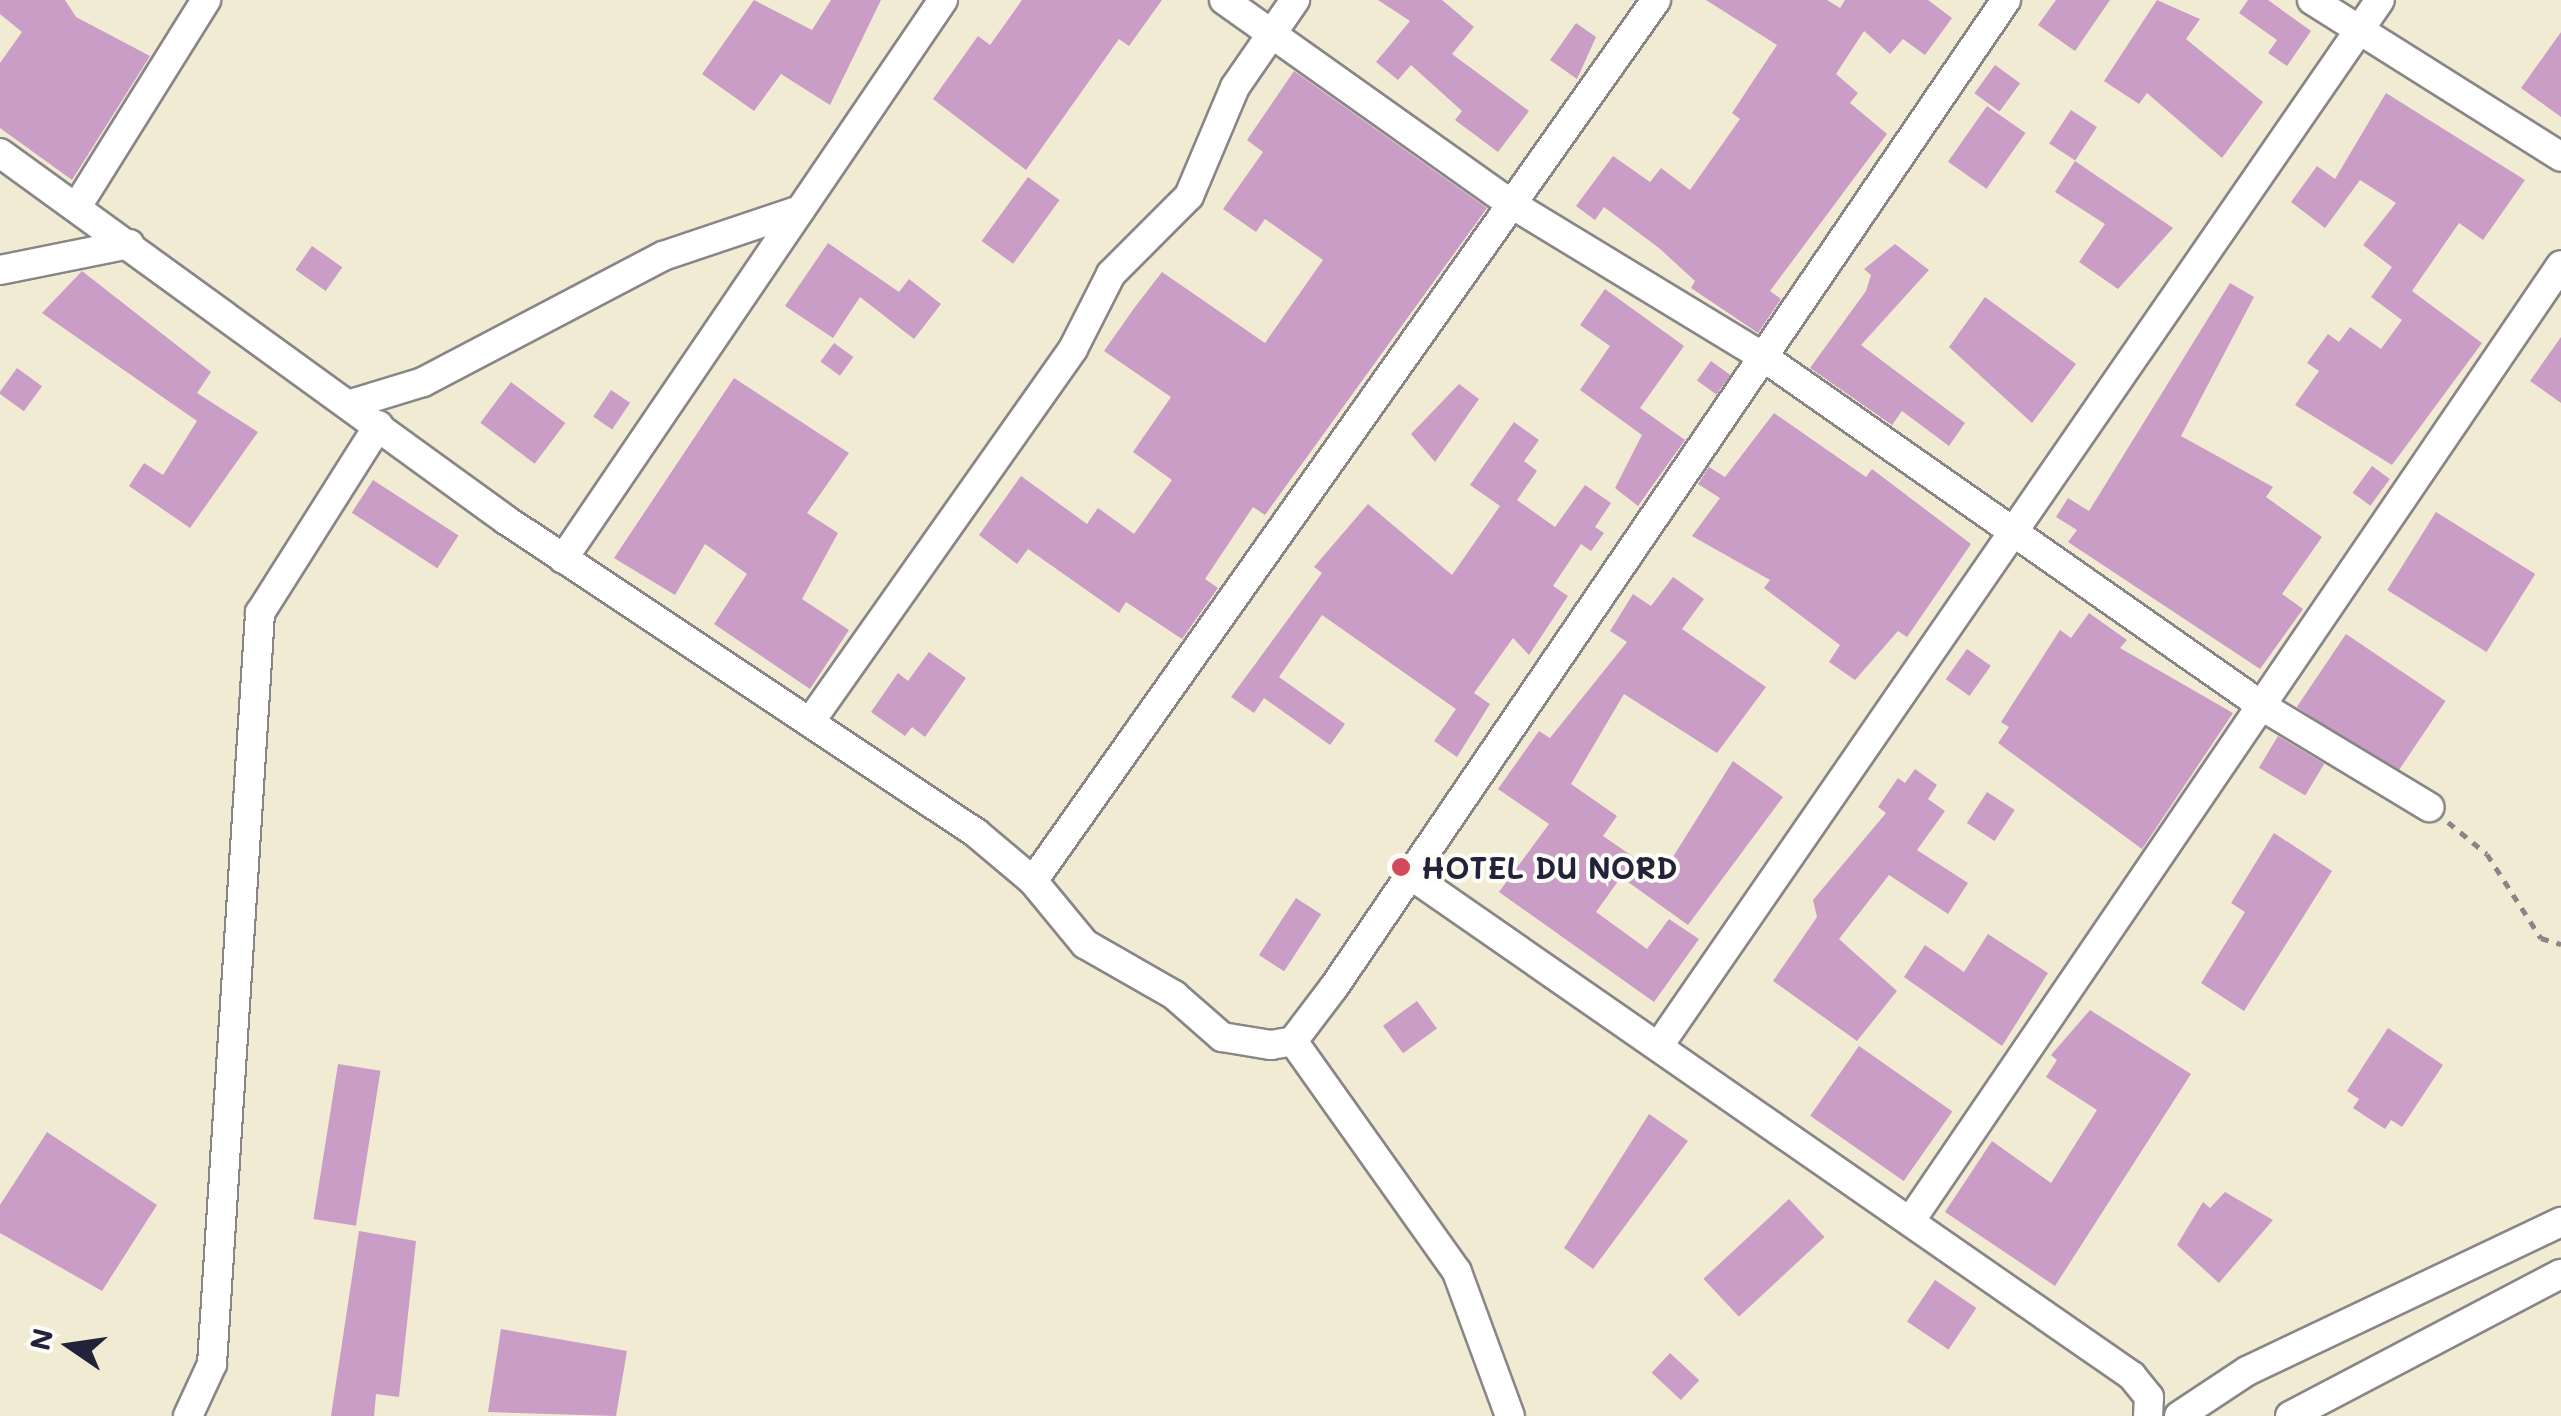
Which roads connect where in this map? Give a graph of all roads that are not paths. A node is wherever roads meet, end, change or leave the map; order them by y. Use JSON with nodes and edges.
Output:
{"nodes":[{"id":1,"x":206,"y":0,"type":"edge"},
{"id":2,"x":943,"y":0,"type":"edge"},
{"id":3,"x":1224,"y":0,"type":"edge"},
{"id":4,"x":1295,"y":0,"type":"edge"},
{"id":5,"x":1656,"y":0,"type":"edge"},
{"id":6,"x":2006,"y":0,"type":"edge"},
{"id":7,"x":2312,"y":0,"type":"edge"},
{"id":8,"x":2380,"y":0,"type":"edge"},
{"id":9,"x":2358,"y":32,"type":"junction"},
{"id":10,"x":1271,"y":34,"type":"junction"},
{"id":11,"x":0,"y":154,"type":"edge"},
{"id":12,"x":2561,"y":157,"type":"edge"},
{"id":13,"x":1510,"y":203,"type":"junction"},
{"id":14,"x":78,"y":205,"type":"junction"},
{"id":15,"x":800,"y":210,"type":"junction"},
{"id":16,"x":128,"y":244,"type":"junction"},
{"id":17,"x":2561,"y":265,"type":"edge"},
{"id":18,"x":0,"y":270,"type":"edge"},
{"id":19,"x":1762,"y":356,"type":"junction"},
{"id":20,"x":350,"y":404,"type":"junction"},
{"id":21,"x":379,"y":425,"type":"junction"},
{"id":22,"x":2016,"y":530,"type":"junction"},
{"id":23,"x":562,"y":559,"type":"junction"},
{"id":24,"x":2264,"y":708,"type":"junction"},
{"id":25,"x":810,"y":722,"type":"junction"},
{"id":26,"x":2429,"y":806,"type":"road end"},
{"id":27,"x":1408,"y":874,"type":"junction"},
{"id":28,"x":1033,"y":881,"type":"junction"},
{"id":29,"x":1293,"y":1042,"type":"junction"},
{"id":30,"x":1660,"y":1044,"type":"junction"},
{"id":31,"x":1911,"y":1220,"type":"junction"},
{"id":32,"x":2561,"y":1222,"type":"edge"},
{"id":33,"x":2561,"y":1274,"type":"edge"},
{"id":34,"x":188,"y":1416,"type":"edge"},
{"id":35,"x":1510,"y":1416,"type":"edge"},
{"id":36,"x":2148,"y":1416,"type":"edge"},
{"id":37,"x":2179,"y":1416,"type":"edge"},
{"id":38,"x":2290,"y":1416,"type":"edge"}],
"edges":[{"from":1,"to":14,"type":"street"},
{"from":2,"to":15,"type":"street"},
{"from":3,"to":10,"type":"street"},
{"from":4,"to":10,"type":"street"},
{"from":5,"to":13,"type":"street"},
{"from":6,"to":19,"type":"street"},
{"from":7,"to":9,"type":"street"},
{"from":8,"to":9,"type":"street"},
{"from":9,"to":12,"type":"street"},
{"from":9,"to":22,"type":"street"},
{"from":10,"to":13,"type":"street"},
{"from":10,"to":25,"type":"street"},
{"from":11,"to":14,"type":"street"},
{"from":13,"to":19,"type":"street"},
{"from":13,"to":28,"type":"street"},
{"from":14,"to":16,"type":"street"},
{"from":15,"to":20,"type":"street"},
{"from":15,"to":23,"type":"street"},
{"from":16,"to":18,"type":"street"},
{"from":16,"to":20,"type":"street"},
{"from":17,"to":24,"type":"street"},
{"from":19,"to":22,"type":"street"},
{"from":19,"to":27,"type":"street"},
{"from":20,"to":21,"type":"street"},
{"from":21,"to":23,"type":"street"},
{"from":21,"to":34,"type":"street"},
{"from":22,"to":24,"type":"street"},
{"from":22,"to":30,"type":"street"},
{"from":23,"to":25,"type":"street"},
{"from":24,"to":26,"type":"street"},
{"from":24,"to":31,"type":"street"},
{"from":25,"to":28,"type":"street"},
{"from":27,"to":29,"type":"street"},
{"from":27,"to":30,"type":"street"},
{"from":28,"to":29,"type":"street"},
{"from":29,"to":35,"type":"street"},
{"from":30,"to":31,"type":"street"},
{"from":31,"to":36,"type":"street"},
{"from":32,"to":37,"type":"street"},
{"from":33,"to":38,"type":"street"}]}
